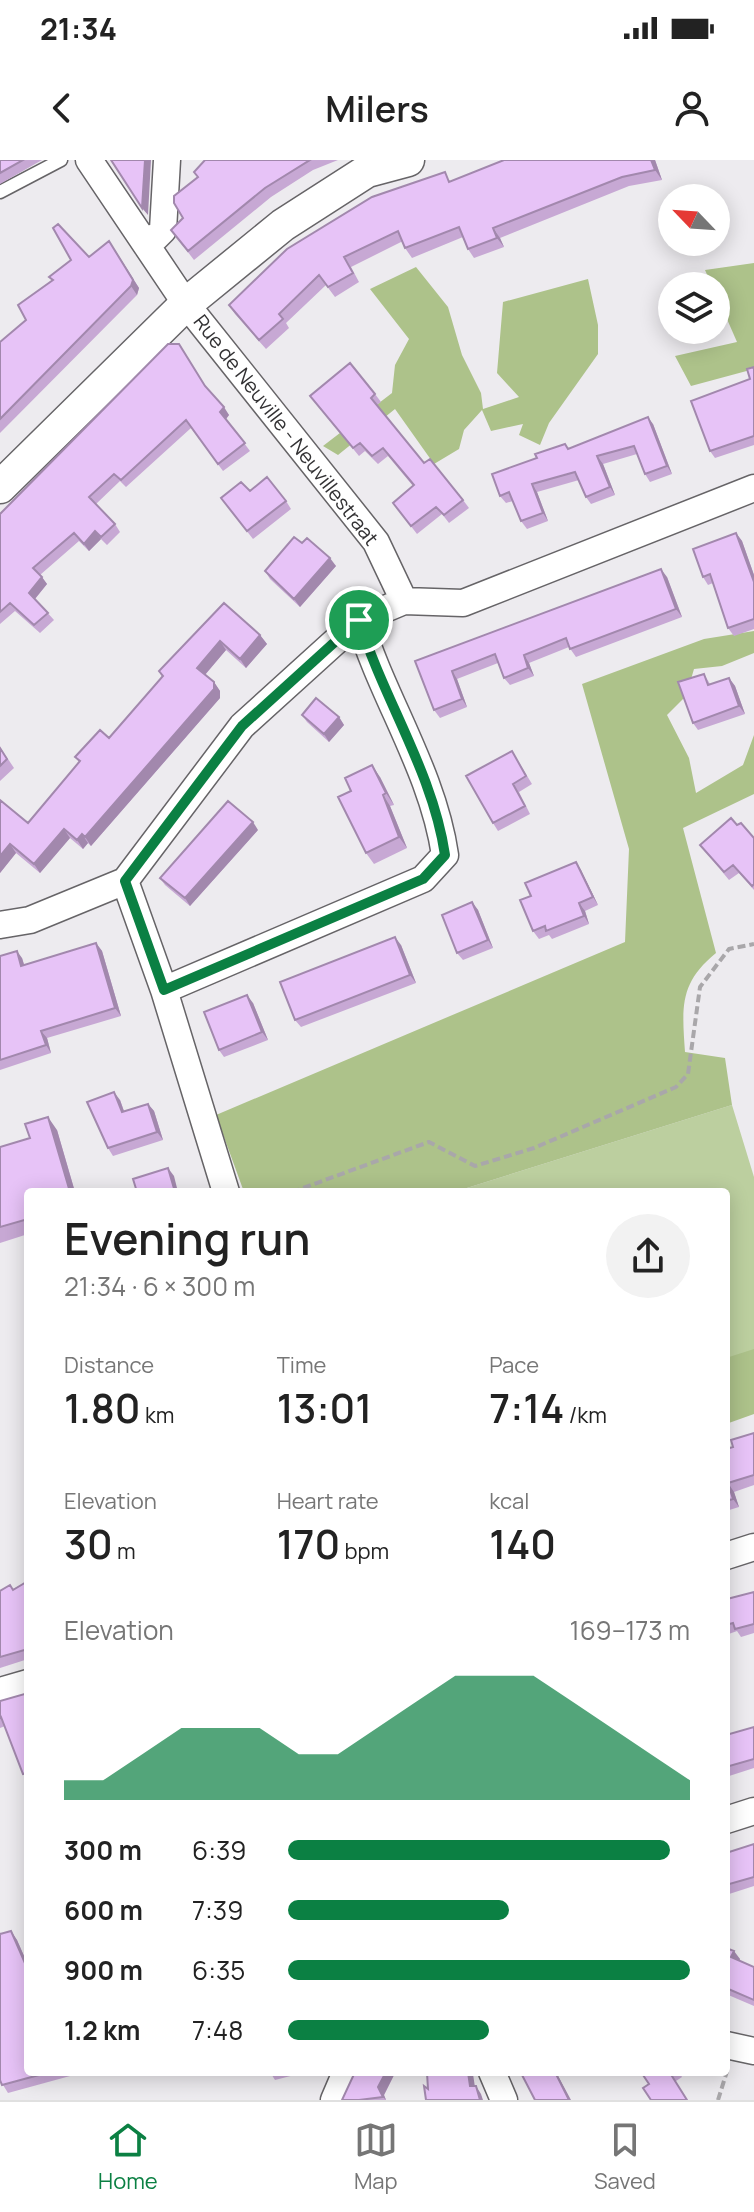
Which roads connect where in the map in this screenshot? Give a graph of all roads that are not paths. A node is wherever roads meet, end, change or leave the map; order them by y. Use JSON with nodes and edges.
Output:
{"nodes":[{"id":1,"x":61,"y":160,"type":"edge"},
{"id":2,"x":89,"y":160,"type":"edge"},
{"id":3,"x":167,"y":160,"type":"edge"},
{"id":4,"x":408,"y":160,"type":"edge"},
{"id":5,"x":0,"y":192,"type":"edge"},
{"id":6,"x":147,"y":246,"type":"junction"},
{"id":7,"x":186,"y":304,"type":"junction"},
{"id":8,"x":0,"y":487,"type":"edge"},
{"id":9,"x":754,"y":488,"type":"edge"},
{"id":10,"x":404,"y":601,"type":"junction"},
{"id":11,"x":359,"y":620,"type":"junction"},
{"id":12,"x":125,"y":881,"type":"junction"},
{"id":13,"x":0,"y":925,"type":"edge"},
{"id":14,"x":164,"y":990,"type":"junction"},
{"id":15,"x":225,"y":1188,"type":"edge"},
{"id":16,"x":754,"y":1547,"type":"edge"},
{"id":17,"x":730,"y":1555,"type":"edge"},
{"id":18,"x":24,"y":1684,"type":"edge"},
{"id":19,"x":0,"y":1691,"type":"edge"},
{"id":20,"x":754,"y":1811,"type":"edge"},
{"id":21,"x":730,"y":1819,"type":"edge"},
{"id":22,"x":344,"y":2076,"type":"edge"},
{"id":23,"x":494,"y":2076,"type":"edge"},
{"id":24,"x":334,"y":2100,"type":"edge"},
{"id":25,"x":504,"y":2100,"type":"edge"}],
"edges":[{"from":1,"to":5,"type":"lane"},
{"from":2,"to":6,"type":"street","name":"Rue de Neuville - Neuvillestraat"},
{"from":3,"to":6,"type":"street"},
{"from":4,"to":7,"type":"street"},
{"from":6,"to":7,"type":"street","name":"Rue de Neuville - Neuvillestraat"},
{"from":7,"to":8,"type":"street"},
{"from":7,"to":10,"type":"street","name":"Rue de Neuville - Neuvillestraat"},
{"from":9,"to":10,"type":"street"},
{"from":10,"to":11,"type":"street"},
{"from":11,"to":12,"type":"street"},
{"from":11,"to":14,"type":"street"},
{"from":12,"to":13,"type":"street"},
{"from":12,"to":14,"type":"street"},
{"from":14,"to":15,"type":"street"},
{"from":16,"to":17,"type":"street"},
{"from":18,"to":19,"type":"street"},
{"from":20,"to":21,"type":"street"},
{"from":22,"to":24,"type":"street"},
{"from":23,"to":25,"type":"street"}]}
